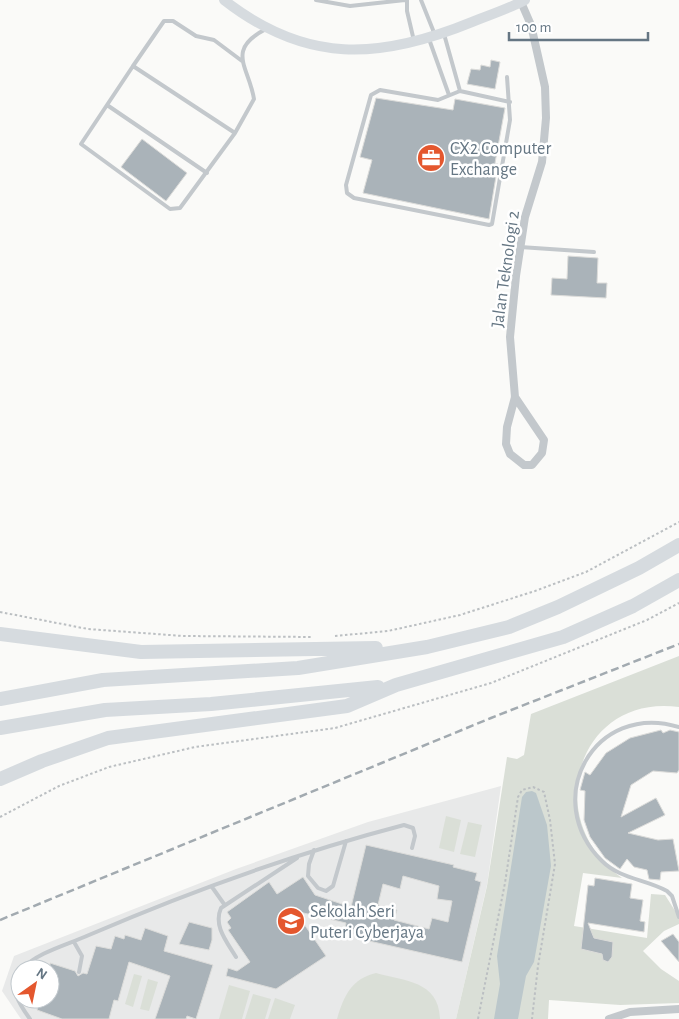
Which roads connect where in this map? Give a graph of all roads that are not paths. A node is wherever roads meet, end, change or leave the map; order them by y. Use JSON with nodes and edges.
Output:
{"nodes":[{"id":1,"x":224,"y":0,"type":"edge"},
{"id":2,"x":316,"y":0,"type":"edge"},
{"id":3,"x":406,"y":0,"type":"edge"},
{"id":4,"x":420,"y":0,"type":"edge"},
{"id":5,"x":523,"y":1,"type":"edge"},
{"id":6,"x":266,"y":29,"type":"junction"},
{"id":7,"x":436,"y":37,"type":"junction"},
{"id":8,"x":414,"y":44,"type":"junction"},
{"id":9,"x":242,"y":61,"type":"junction"},
{"id":10,"x":133,"y":66,"type":"junction"},
{"id":11,"x":507,"y":77,"type":"dead end"},
{"id":12,"x":460,"y":91,"type":"junction"},
{"id":13,"x":449,"y":95,"type":"junction"},
{"id":14,"x":510,"y":102,"type":"junction"},
{"id":15,"x":107,"y":105,"type":"junction"},
{"id":16,"x":235,"y":133,"type":"junction"},
{"id":17,"x":207,"y":174,"type":"junction"},
{"id":18,"x":520,"y":247,"type":"junction"},
{"id":19,"x":594,"y":252,"type":"dead end"},
{"id":20,"x":515,"y":397,"type":"junction"},
{"id":21,"x":679,"y":545,"type":"edge"},
{"id":22,"x":679,"y":580,"type":"edge"},
{"id":23,"x":0,"y":634,"type":"edge"},
{"id":24,"x":427,"y":647,"type":"junction"},
{"id":25,"x":396,"y":685,"type":"junction"},
{"id":26,"x":0,"y":698,"type":"edge"},
{"id":27,"x":0,"y":728,"type":"edge"},
{"id":28,"x":679,"y":728,"type":"edge"},
{"id":29,"x":0,"y":779,"type":"edge"},
{"id":30,"x":346,"y":841,"type":"junction"},
{"id":31,"x":412,"y":848,"type":"dead end"},
{"id":32,"x":314,"y":850,"type":"junction"},
{"id":33,"x":303,"y":854,"type":"junction"},
{"id":34,"x":212,"y":887,"type":"junction"},
{"id":35,"x":224,"y":904,"type":"junction"},
{"id":36,"x":679,"y":917,"type":"edge"},
{"id":37,"x":74,"y":942,"type":"junction"},
{"id":38,"x":236,"y":957,"type":"dead end"},
{"id":39,"x":35,"y":959,"type":"edge"},
{"id":40,"x":78,"y":972,"type":"dead end"},
{"id":41,"x":679,"y":1009,"type":"edge"},
{"id":42,"x":609,"y":1019,"type":"edge"}],
"edges":[{"from":1,"to":6,"type":"street"},
{"from":2,"to":3,"type":"lane"},
{"from":3,"to":8,"type":"lane"},
{"from":4,"to":7,"type":"lane"},
{"from":5,"to":7,"type":"street"},
{"from":5,"to":18,"type":"street","name":"Jalan Teknologi 2"},
{"from":6,"to":8,"type":"street"},
{"from":6,"to":9,"type":"lane"},
{"from":7,"to":8,"type":"street"},
{"from":7,"to":12,"type":"lane"},
{"from":7,"to":13,"type":"lane"},
{"from":9,"to":10,"type":"lane"},
{"from":9,"to":16,"type":"lane"},
{"from":10,"to":15,"type":"lane"},
{"from":10,"to":16,"type":"lane"},
{"from":11,"to":14,"type":"lane"},
{"from":12,"to":13,"type":"lane"},
{"from":12,"to":14,"type":"lane"},
{"from":13,"to":14,"type":"lane"},
{"from":15,"to":17,"type":"lane"},
{"from":15,"to":17,"type":"lane"},
{"from":16,"to":17,"type":"lane"},
{"from":18,"to":19,"type":"lane"},
{"from":18,"to":20,"type":"street","name":"Jalan Teknologi 2"},
{"from":20,"to":20,"type":"street","name":"Jalan Teknologi 2"},
{"from":21,"to":24,"type":"highway"},
{"from":22,"to":25,"type":"highway"},
{"from":23,"to":24,"type":"highway"},
{"from":24,"to":26,"type":"highway"},
{"from":25,"to":27,"type":"highway"},
{"from":25,"to":29,"type":"highway"},
{"from":28,"to":36,"type":"lane"},
{"from":30,"to":31,"type":"lane"},
{"from":30,"to":32,"type":"lane"},
{"from":30,"to":32,"type":"lane"},
{"from":32,"to":33,"type":"lane"},
{"from":33,"to":34,"type":"lane"},
{"from":33,"to":35,"type":"lane"},
{"from":34,"to":35,"type":"lane"},
{"from":34,"to":37,"type":"lane"},
{"from":35,"to":38,"type":"lane"},
{"from":37,"to":39,"type":"lane"},
{"from":37,"to":40,"type":"lane"},
{"from":41,"to":42,"type":"street"}]}
